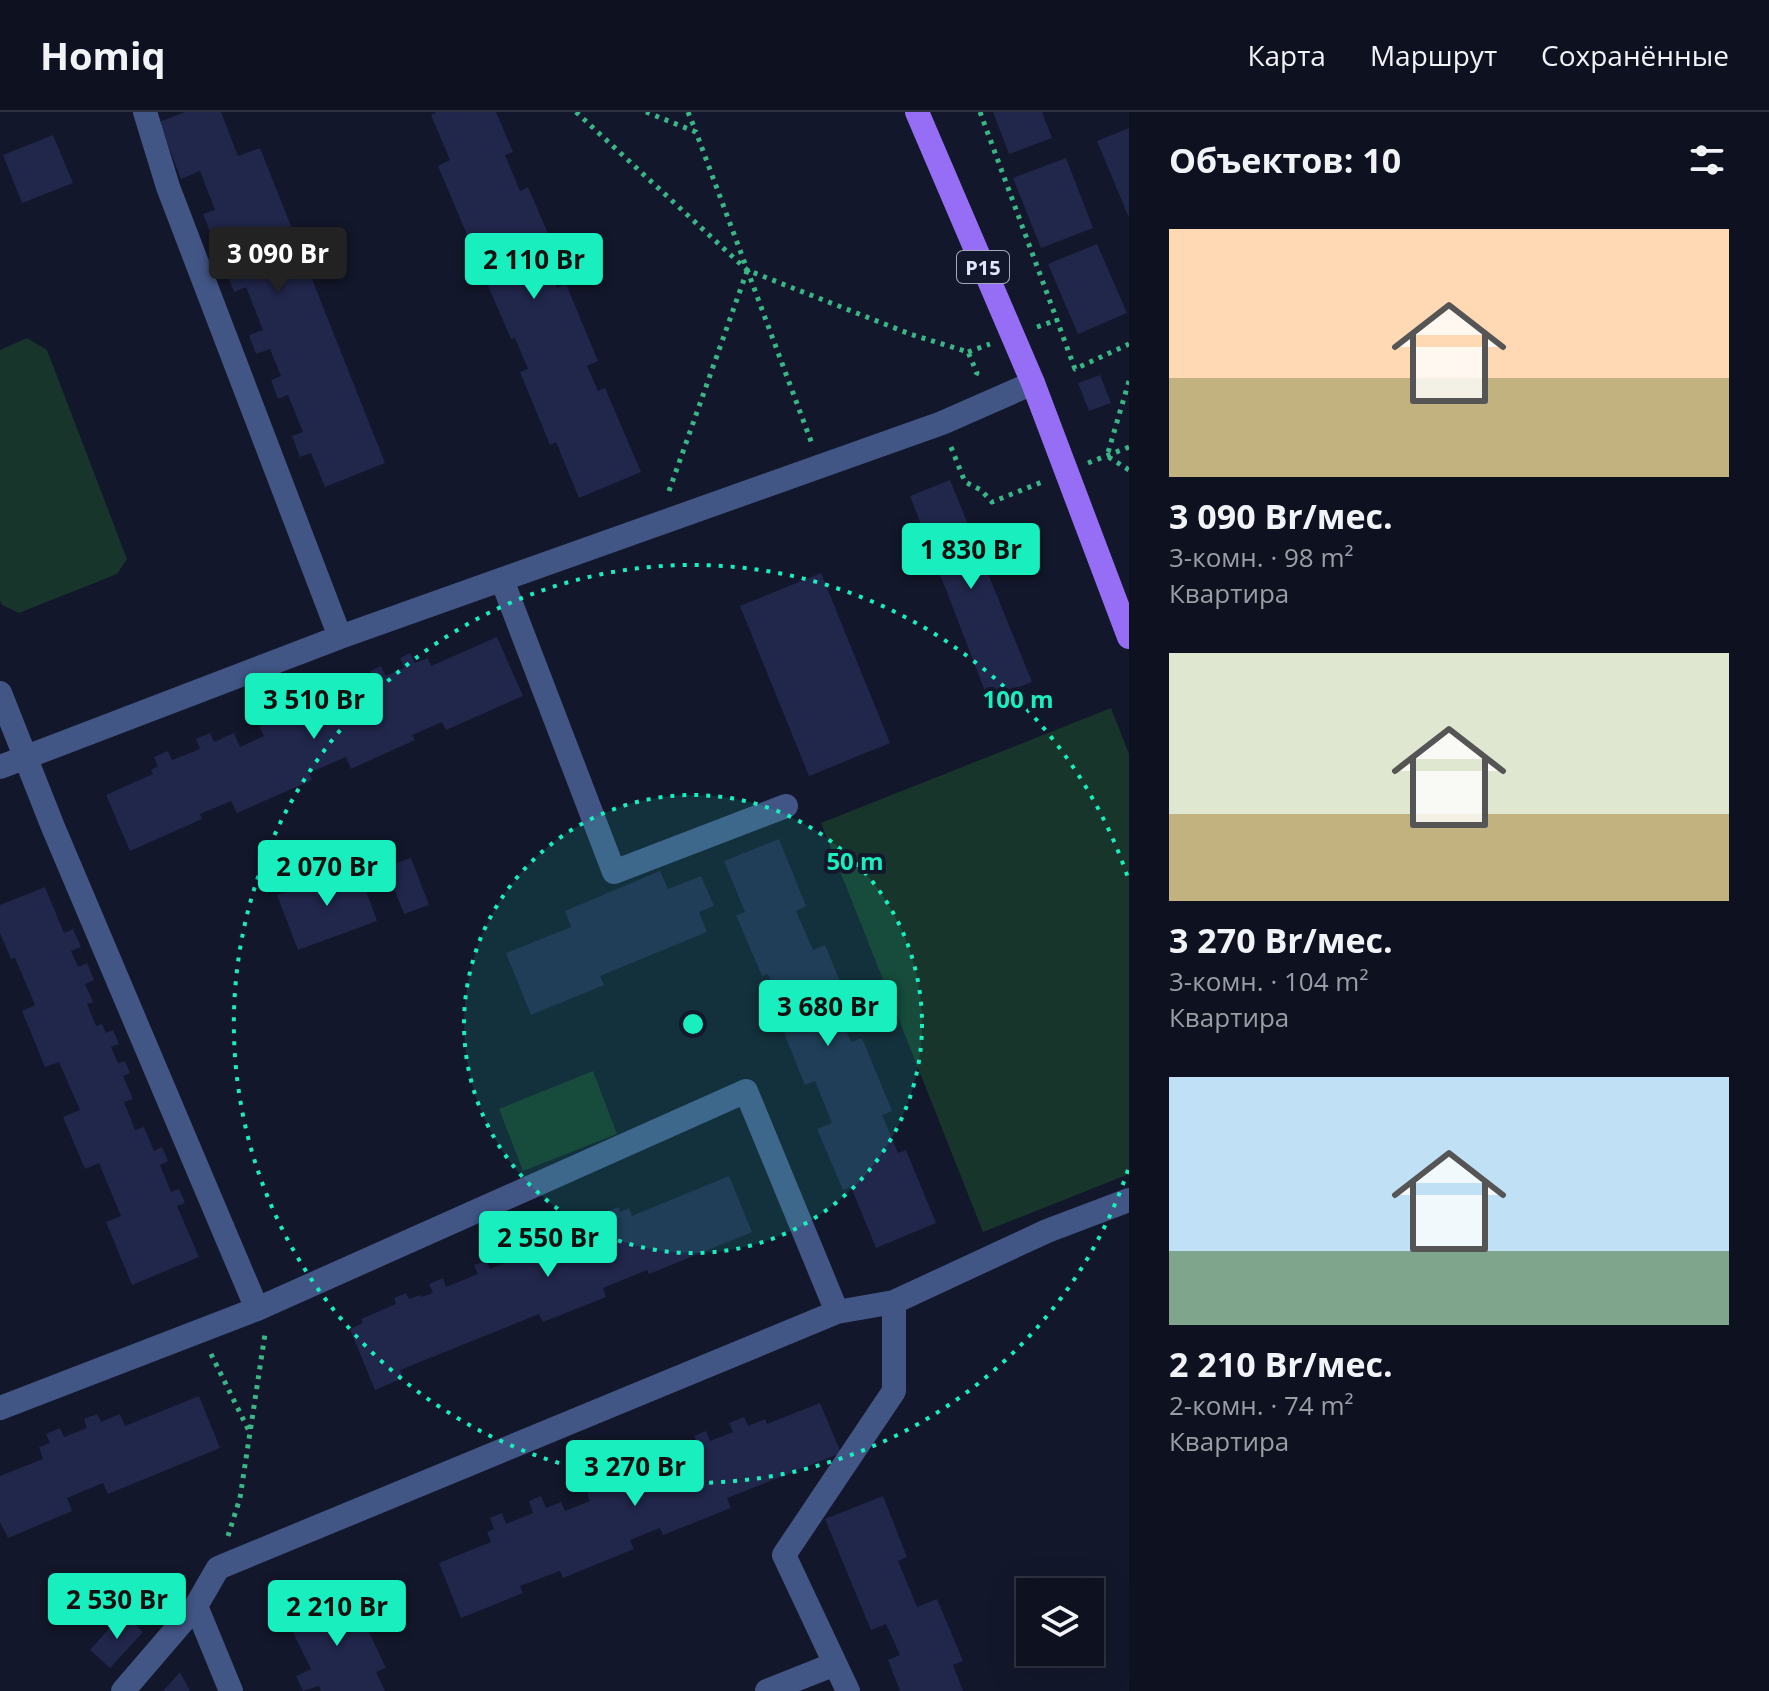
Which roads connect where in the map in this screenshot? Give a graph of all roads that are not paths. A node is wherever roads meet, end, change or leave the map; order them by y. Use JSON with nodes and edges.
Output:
{"nodes":[{"id":1,"x":145,"y":112,"type":"edge"},
{"id":2,"x":917,"y":112,"type":"edge"},
{"id":3,"x":1033,"y":383,"type":"junction"},
{"id":4,"x":502,"y":580,"type":"junction"},
{"id":5,"x":1127,"y":623,"type":"edge"},
{"id":6,"x":340,"y":637,"type":"junction"},
{"id":7,"x":0,"y":693,"type":"edge"},
{"id":8,"x":25,"y":758,"type":"junction"},
{"id":9,"x":0,"y":767,"type":"edge"},
{"id":10,"x":786,"y":806,"type":"dead end"},
{"id":11,"x":1129,"y":1200,"type":"edge"},
{"id":12,"x":894,"y":1302,"type":"junction"},
{"id":13,"x":837,"y":1312,"type":"junction"},
{"id":14,"x":262,"y":1314,"type":"junction"},
{"id":15,"x":0,"y":1408,"type":"edge"},
{"id":16,"x":196,"y":1606,"type":"junction"},
{"id":17,"x":835,"y":1664,"type":"junction"},
{"id":18,"x":123,"y":1691,"type":"edge"},
{"id":19,"x":231,"y":1691,"type":"edge"},
{"id":20,"x":767,"y":1691,"type":"edge"},
{"id":21,"x":848,"y":1691,"type":"edge"}],
"edges":[{"from":1,"to":6,"type":"street"},
{"from":2,"to":3,"type":"main road","number":"Р15"},
{"from":3,"to":4,"type":"street"},
{"from":3,"to":5,"type":"main road","number":"Р15"},
{"from":4,"to":6,"type":"street"},
{"from":4,"to":10,"type":"street"},
{"from":6,"to":8,"type":"street"},
{"from":7,"to":8,"type":"street"},
{"from":8,"to":9,"type":"street"},
{"from":8,"to":14,"type":"street"},
{"from":11,"to":12,"type":"street"},
{"from":12,"to":13,"type":"street"},
{"from":12,"to":17,"type":"street"},
{"from":13,"to":14,"type":"street"},
{"from":13,"to":16,"type":"street"},
{"from":14,"to":15,"type":"street"},
{"from":16,"to":18,"type":"street"},
{"from":16,"to":19,"type":"street"},
{"from":17,"to":20,"type":"street"},
{"from":17,"to":21,"type":"street"}]}
